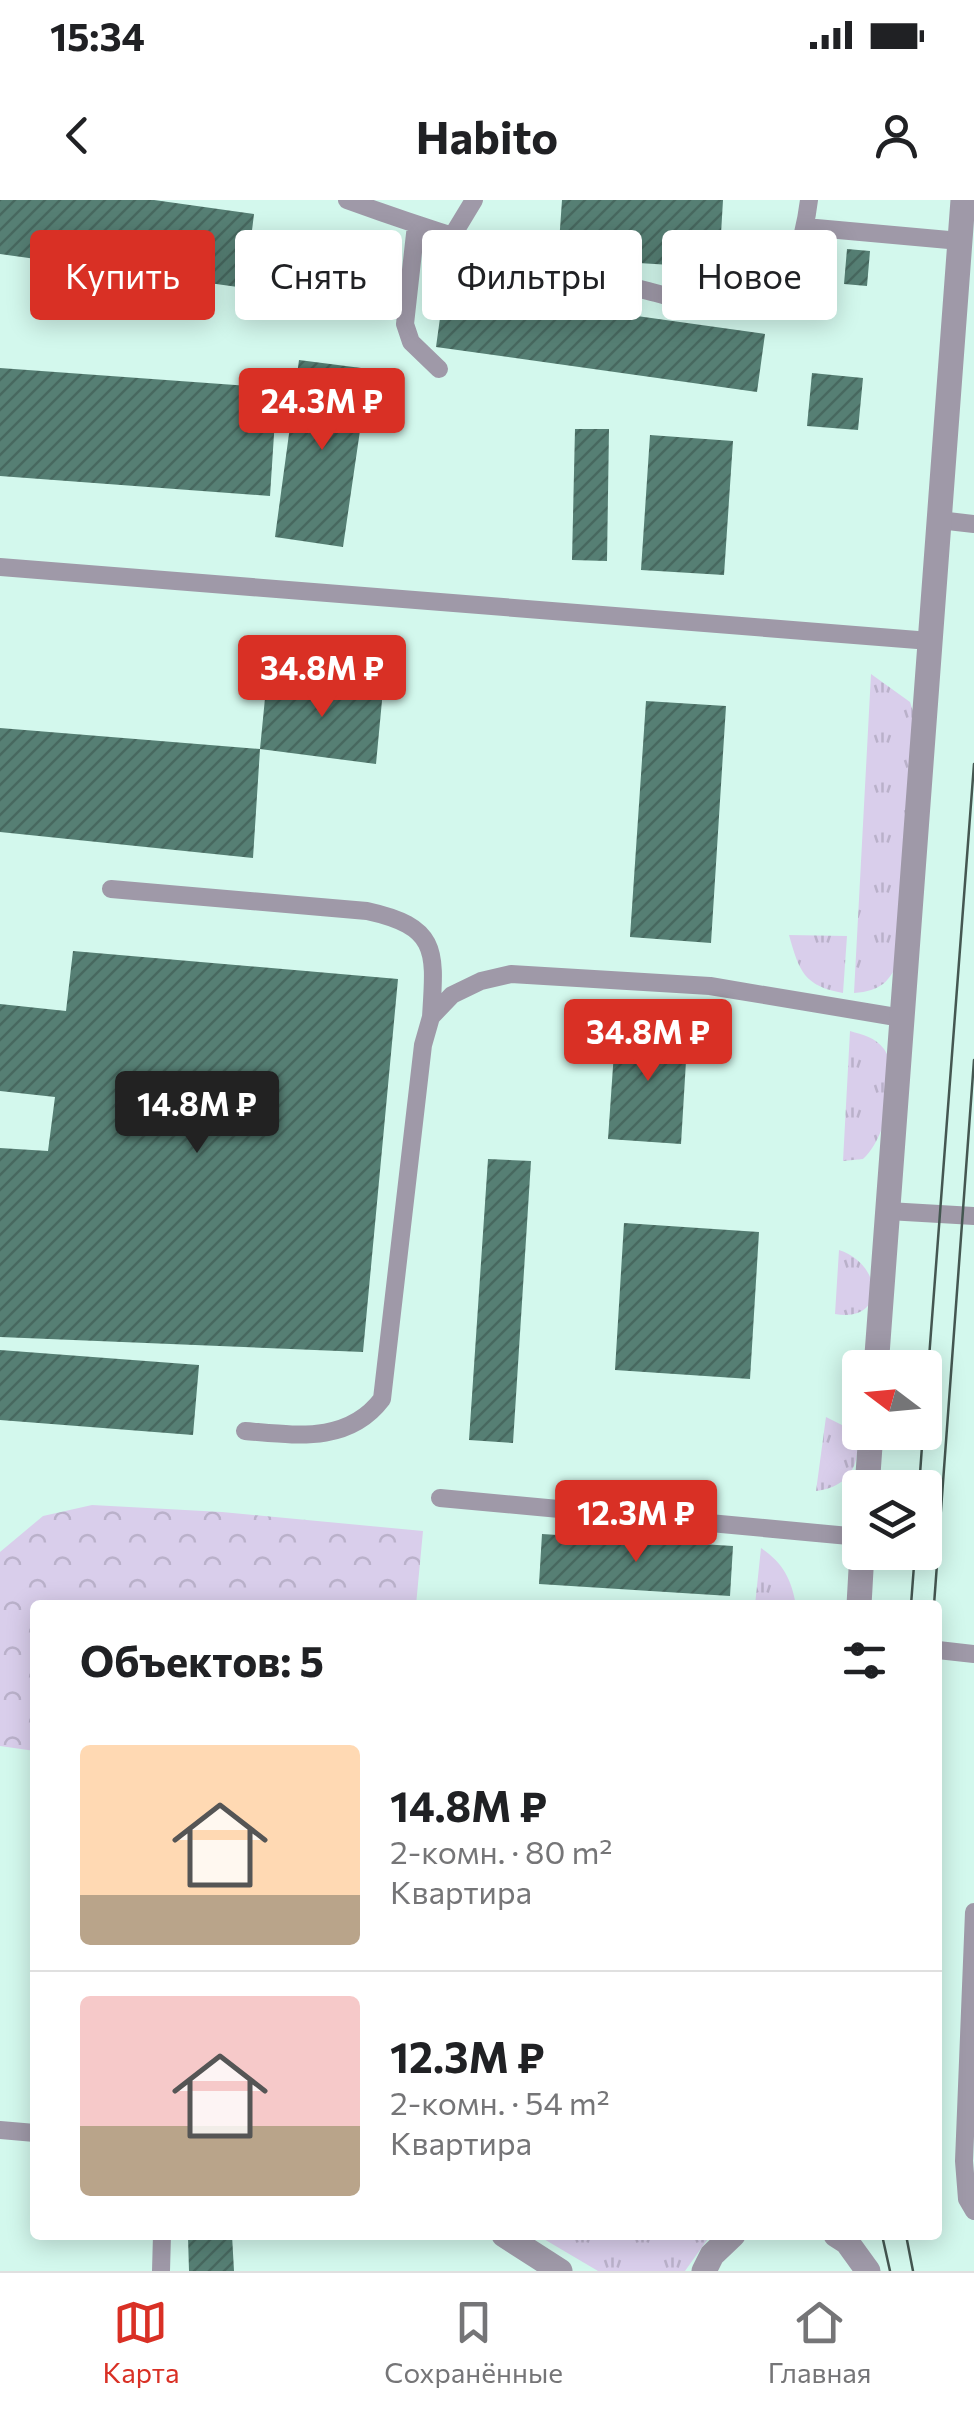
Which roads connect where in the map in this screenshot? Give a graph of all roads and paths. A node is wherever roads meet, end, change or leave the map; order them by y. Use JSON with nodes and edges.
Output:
{"nodes":[{"id":1,"x":347,"y":200,"type":"edge"},
{"id":2,"x":474,"y":200,"type":"edge"},
{"id":3,"x":809,"y":200,"type":"edge"},
{"id":4,"x":963,"y":200,"type":"edge"},
{"id":5,"x":416,"y":225,"type":"junction"},
{"id":6,"x":806,"y":227,"type":"junction"},
{"id":7,"x":429,"y":230,"type":"edge"},
{"id":8,"x":456,"y":230,"type":"edge"},
{"id":9,"x":960,"y":241,"type":"junction"},
{"id":10,"x":642,"y":288,"type":"edge"},
{"id":11,"x":439,"y":370,"type":"dead end"},
{"id":12,"x":939,"y":520,"type":"junction"},
{"id":13,"x":974,"y":524,"type":"edge"},
{"id":14,"x":0,"y":567,"type":"edge"},
{"id":15,"x":930,"y":641,"type":"junction"},
{"id":16,"x":110,"y":888,"type":"dead end"},
{"id":17,"x":431,"y":1017,"type":"junction"},
{"id":18,"x":902,"y":1018,"type":"junction"},
{"id":19,"x":888,"y":1210,"type":"junction"},
{"id":20,"x":974,"y":1216,"type":"edge"},
{"id":21,"x":877,"y":1350,"type":"edge"},
{"id":22,"x":245,"y":1430,"type":"dead end"},
{"id":23,"x":440,"y":1498,"type":"dead end"},
{"id":24,"x":842,"y":1535,"type":"edge"},
{"id":25,"x":861,"y":1570,"type":"edge"},
{"id":26,"x":858,"y":1600,"type":"edge"},
{"id":27,"x":942,"y":1650,"type":"edge"},
{"id":28,"x":974,"y":1654,"type":"edge"},
{"id":29,"x":974,"y":1912,"type":"edge"},
{"id":30,"x":973,"y":1947,"type":"edge"},
{"id":31,"x":0,"y":2130,"type":"edge"},
{"id":32,"x":30,"y":2132,"type":"edge"},
{"id":33,"x":974,"y":2211,"type":"edge"},
{"id":34,"x":162,"y":2240,"type":"edge"},
{"id":35,"x":512,"y":2240,"type":"edge"},
{"id":36,"x":728,"y":2240,"type":"edge"},
{"id":37,"x":844,"y":2240,"type":"edge"},
{"id":38,"x":862,"y":2240,"type":"edge"},
{"id":39,"x":867,"y":2268,"type":"edge"},
{"id":40,"x":161,"y":2271,"type":"edge"},
{"id":41,"x":560,"y":2271,"type":"edge"},
{"id":42,"x":704,"y":2271,"type":"edge"}],
"edges":[{"from":1,"to":5,"type":"lane"},
{"from":2,"to":8,"type":"lane"},
{"from":3,"to":6,"type":"lane"},
{"from":4,"to":9,"type":"street"},
{"from":5,"to":7,"type":"lane"},
{"from":5,"to":11,"type":"lane"},
{"from":6,"to":9,"type":"lane"},
{"from":6,"to":10,"type":"lane"},
{"from":9,"to":12,"type":"street"},
{"from":12,"to":13,"type":"lane"},
{"from":12,"to":15,"type":"street"},
{"from":14,"to":15,"type":"lane"},
{"from":15,"to":18,"type":"street"},
{"from":16,"to":17,"type":"lane"},
{"from":17,"to":18,"type":"lane"},
{"from":17,"to":22,"type":"lane"},
{"from":18,"to":19,"type":"street"},
{"from":19,"to":20,"type":"lane"},
{"from":19,"to":21,"type":"street"},
{"from":23,"to":24,"type":"lane"},
{"from":25,"to":26,"type":"street"},
{"from":27,"to":28,"type":"lane"},
{"from":29,"to":30,"type":"lane"},
{"from":30,"to":33,"type":"lane"},
{"from":31,"to":32,"type":"lane"},
{"from":34,"to":40,"type":"lane"},
{"from":35,"to":41,"type":"street"},
{"from":36,"to":42,"type":"street"},
{"from":37,"to":39,"type":"street"},
{"from":38,"to":39,"type":"street"}]}
